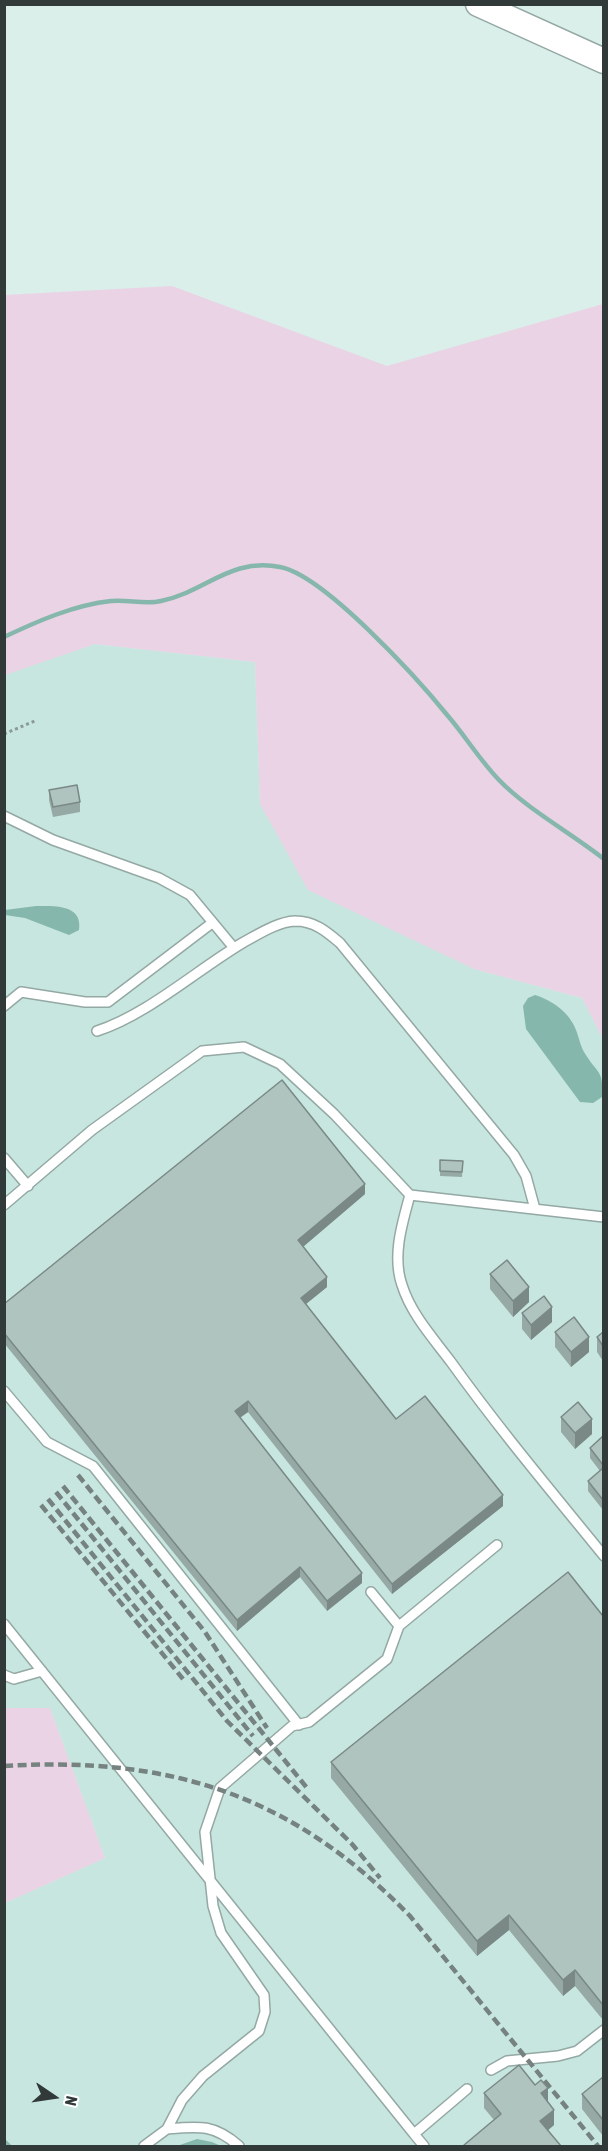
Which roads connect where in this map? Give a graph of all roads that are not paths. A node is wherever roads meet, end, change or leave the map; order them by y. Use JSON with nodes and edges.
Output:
{"nodes":[{"id":1,"x":477,"y":4,"type":"edge"},
{"id":2,"x":603,"y":61,"type":"edge"},
{"id":3,"x":4,"y":816,"type":"edge"},
{"id":4,"x":212,"y":923,"type":"junction"},
{"id":5,"x":234,"y":948,"type":"junction"},
{"id":6,"x":4,"y":1006,"type":"edge"},
{"id":7,"x":98,"y":1031,"type":"dead end"},
{"id":8,"x":4,"y":1158,"type":"edge"},
{"id":9,"x":28,"y":1186,"type":"junction"},
{"id":10,"x":410,"y":1195,"type":"junction"},
{"id":11,"x":4,"y":1205,"type":"edge"},
{"id":12,"x":535,"y":1209,"type":"junction"},
{"id":13,"x":603,"y":1217,"type":"edge"},
{"id":14,"x":4,"y":1391,"type":"edge"},
{"id":15,"x":497,"y":1545,"type":"dead end"},
{"id":16,"x":603,"y":1556,"type":"edge"},
{"id":17,"x":370,"y":1592,"type":"dead end"},
{"id":18,"x":4,"y":1624,"type":"edge"},
{"id":19,"x":399,"y":1626,"type":"junction"},
{"id":20,"x":42,"y":1671,"type":"junction"},
{"id":21,"x":4,"y":1675,"type":"edge"},
{"id":22,"x":299,"y":1725,"type":"junction"},
{"id":23,"x":209,"y":1875,"type":"junction"},
{"id":24,"x":603,"y":2030,"type":"edge"},
{"id":25,"x":491,"y":2070,"type":"dead end"},
{"id":26,"x":468,"y":2089,"type":"dead end"},
{"id":27,"x":167,"y":2129,"type":"junction"},
{"id":28,"x":414,"y":2133,"type":"junction"},
{"id":29,"x":144,"y":2146,"type":"edge"},
{"id":30,"x":239,"y":2146,"type":"edge"},
{"id":31,"x":424,"y":2146,"type":"edge"}],
"edges":[{"from":1,"to":2,"type":"street"},
{"from":3,"to":4,"type":"lane"},
{"from":4,"to":5,"type":"lane"},
{"from":4,"to":6,"type":"lane"},
{"from":5,"to":7,"type":"lane"},
{"from":5,"to":12,"type":"lane"},
{"from":8,"to":9,"type":"lane"},
{"from":9,"to":10,"type":"lane"},
{"from":9,"to":11,"type":"lane"},
{"from":10,"to":12,"type":"lane"},
{"from":10,"to":16,"type":"lane"},
{"from":12,"to":13,"type":"lane"},
{"from":14,"to":22,"type":"lane"},
{"from":15,"to":19,"type":"lane"},
{"from":17,"to":19,"type":"lane"},
{"from":18,"to":20,"type":"lane"},
{"from":19,"to":22,"type":"lane"},
{"from":20,"to":21,"type":"lane"},
{"from":20,"to":23,"type":"lane"},
{"from":22,"to":23,"type":"lane"},
{"from":23,"to":27,"type":"lane"},
{"from":23,"to":28,"type":"lane"},
{"from":24,"to":25,"type":"lane"},
{"from":26,"to":28,"type":"lane"},
{"from":27,"to":29,"type":"lane"},
{"from":27,"to":30,"type":"lane"},
{"from":28,"to":31,"type":"lane"}]}
